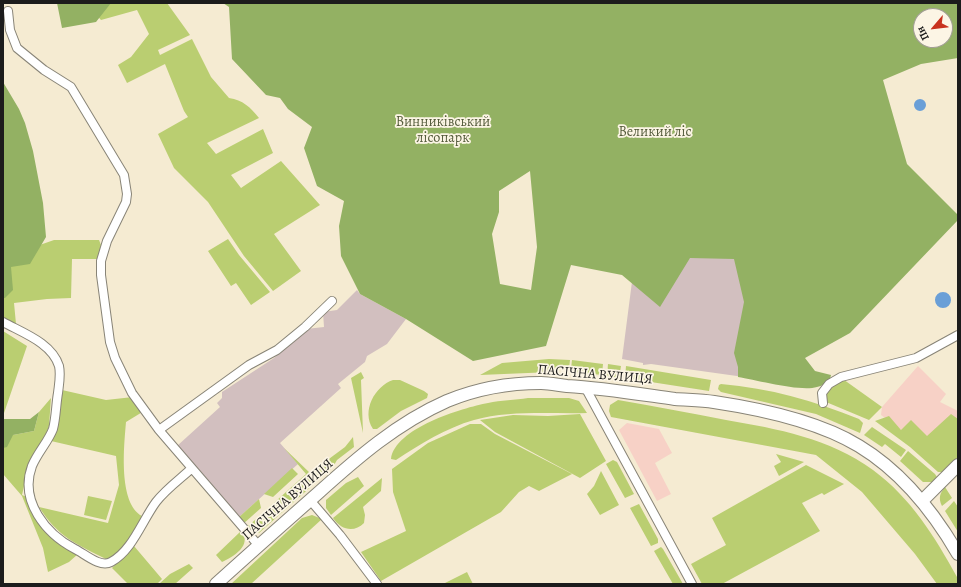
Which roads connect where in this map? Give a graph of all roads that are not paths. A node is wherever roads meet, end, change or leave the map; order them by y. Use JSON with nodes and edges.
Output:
{"nodes":[{"id":1,"x":8,"y":11,"type":"dead end"},
{"id":2,"x":332,"y":301,"type":"dead end"},
{"id":3,"x":3,"y":322,"type":"edge"},
{"id":4,"x":958,"y":335,"type":"edge"},
{"id":5,"x":585,"y":387,"type":"junction"},
{"id":6,"x":823,"y":403,"type":"dead end"},
{"id":7,"x":159,"y":430,"type":"junction"},
{"id":8,"x":958,"y":465,"type":"edge"},
{"id":9,"x":191,"y":469,"type":"junction"},
{"id":10,"x":310,"y":500,"type":"junction"},
{"id":11,"x":923,"y":500,"type":"junction"},
{"id":12,"x":258,"y":546,"type":"junction"},
{"id":13,"x":958,"y":554,"type":"edge"},
{"id":14,"x":216,"y":584,"type":"edge"},
{"id":15,"x":377,"y":584,"type":"edge"},
{"id":16,"x":692,"y":584,"type":"edge"}],
"edges":[{"from":1,"to":7,"type":"street"},
{"from":2,"to":7,"type":"street"},
{"from":3,"to":9,"type":"street"},
{"from":4,"to":6,"type":"street"},
{"from":5,"to":10,"type":"main road","name":"ПАСІЧНА ВУЛИЦЯ"},
{"from":5,"to":11,"type":"main road","name":"ПАСІЧНА ВУЛИЦЯ"},
{"from":5,"to":16,"type":"street"},
{"from":7,"to":9,"type":"street"},
{"from":8,"to":11,"type":"main road"},
{"from":9,"to":12,"type":"street"},
{"from":10,"to":12,"type":"main road","name":"ПАСІЧНА ВУЛИЦЯ"},
{"from":10,"to":15,"type":"street"},
{"from":11,"to":13,"type":"main road","name":"ПАСІЧНА ВУЛИЦЯ"},
{"from":12,"to":14,"type":"main road","name":"ПАСІЧНА ВУЛИЦЯ"}]}
